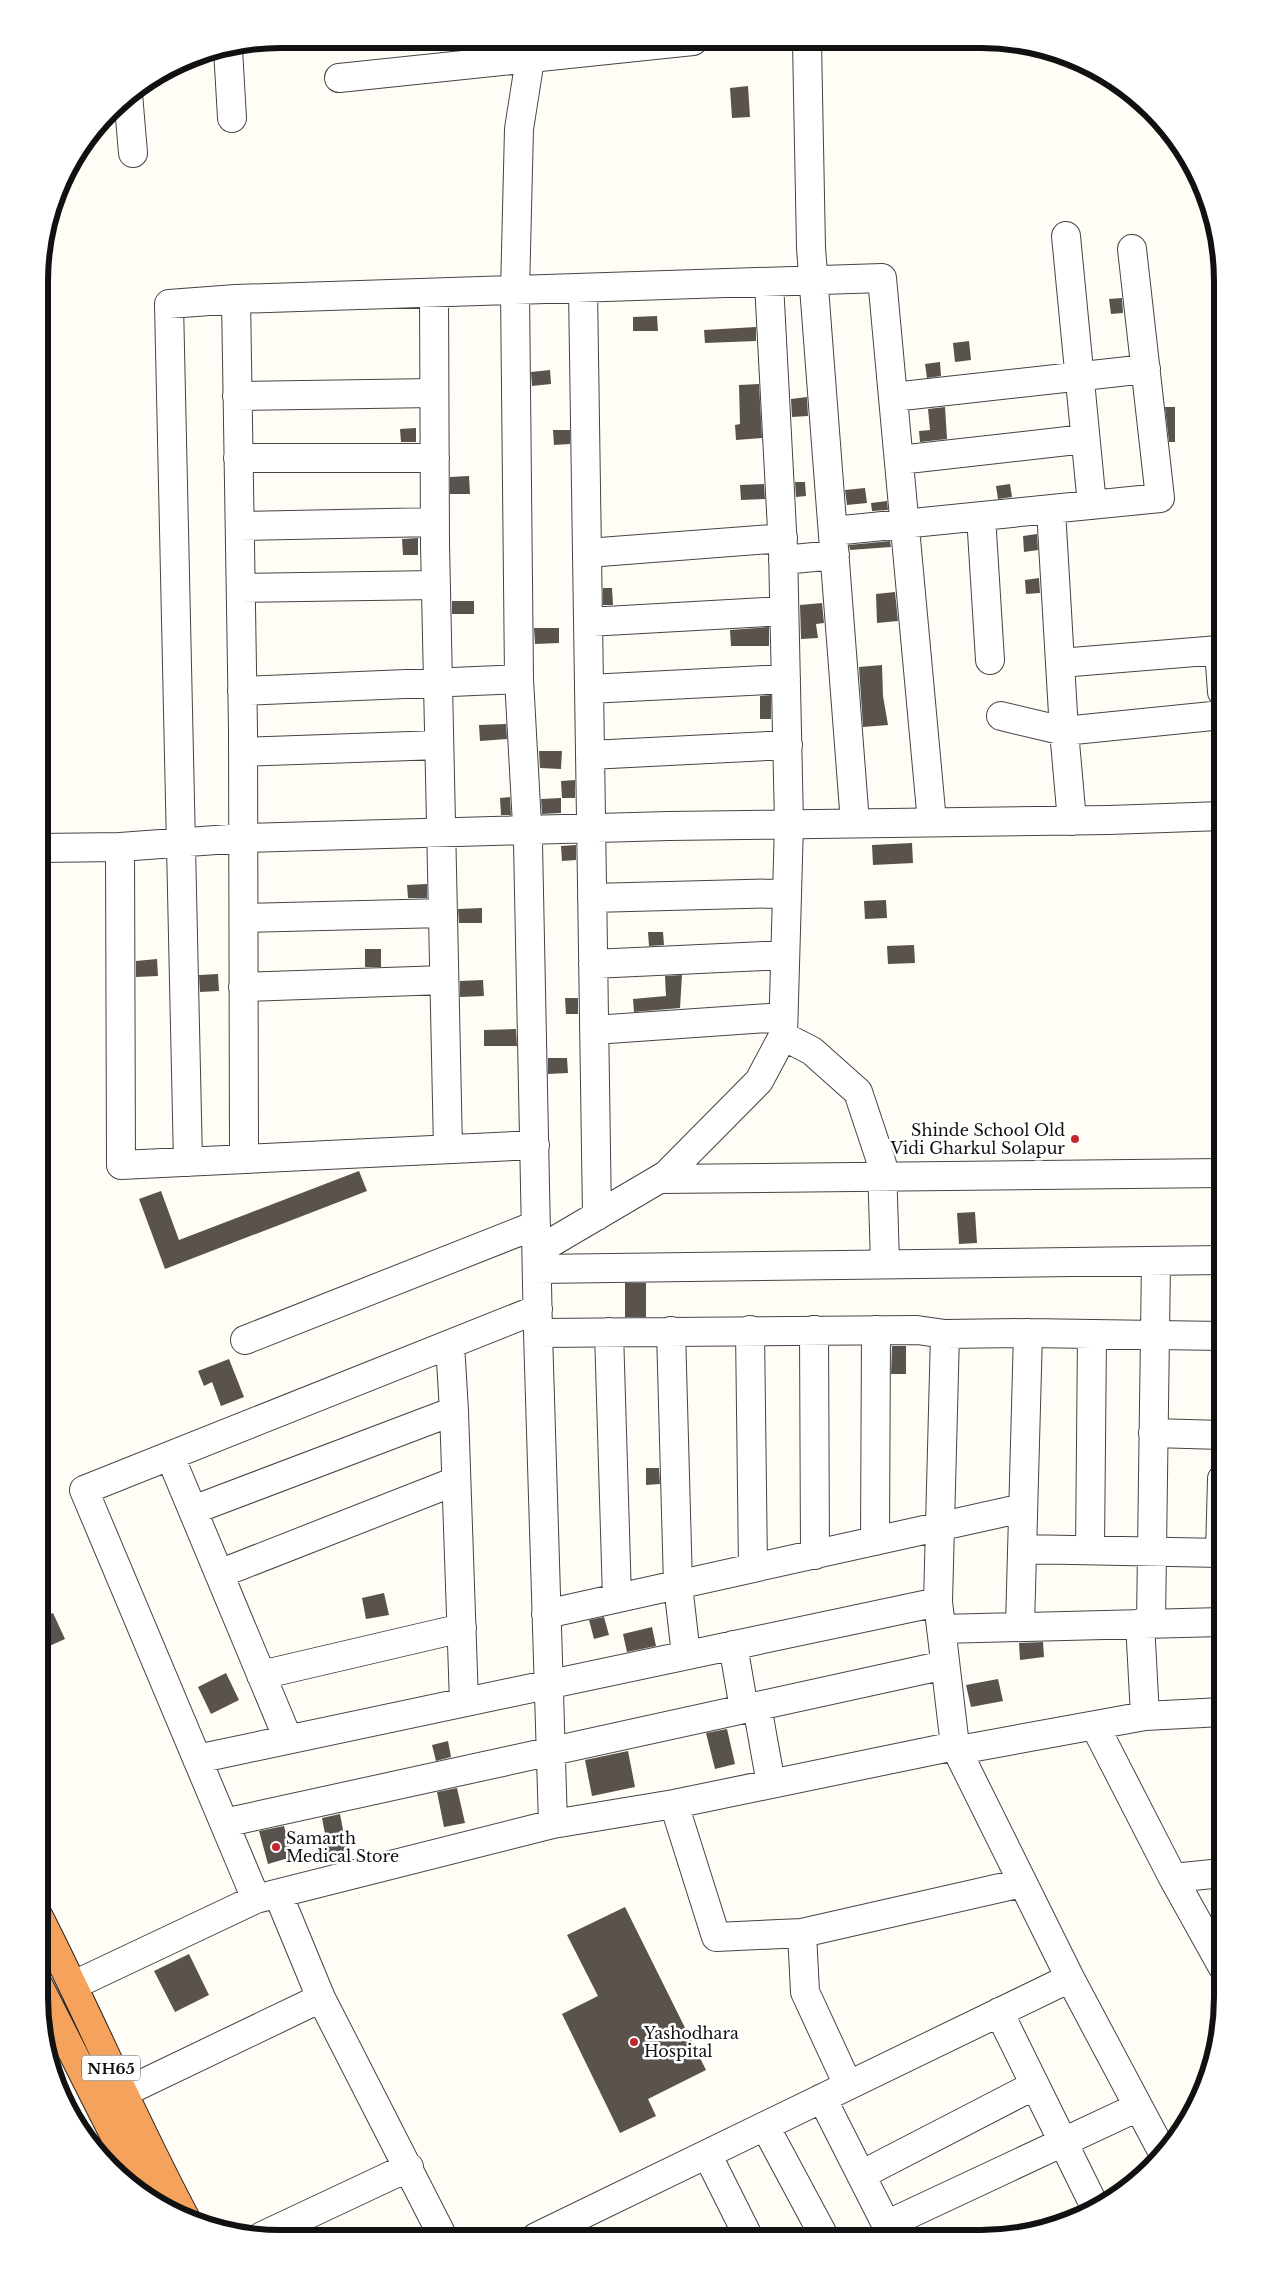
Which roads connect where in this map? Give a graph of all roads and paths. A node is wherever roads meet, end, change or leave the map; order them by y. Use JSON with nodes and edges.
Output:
{"nodes":[{"id":1,"x":552,"y":48,"type":"edge"},
{"id":2,"x":807,"y":48,"type":"edge"},
{"id":3,"x":532,"y":49,"type":"edge"},
{"id":4,"x":228,"y":53,"type":"edge"},
{"id":5,"x":339,"y":78,"type":"dead end"},
{"id":6,"x":129,"y":104,"type":"edge"},
{"id":7,"x":232,"y":118,"type":"dead end"},
{"id":8,"x":133,"y":153,"type":"dead end"},
{"id":9,"x":1066,"y":236,"type":"dead end"},
{"id":10,"x":1132,"y":249,"type":"dead end"},
{"id":11,"x":814,"y":281,"type":"junction"},
{"id":12,"x":769,"y":283,"type":"junction"},
{"id":13,"x":583,"y":289,"type":"junction"},
{"id":14,"x":515,"y":291,"type":"junction"},
{"id":15,"x":434,"y":293,"type":"junction"},
{"id":16,"x":236,"y":299,"type":"junction"},
{"id":17,"x":1146,"y":369,"type":"junction"},
{"id":18,"x":1079,"y":377,"type":"junction"},
{"id":19,"x":434,"y":393,"type":"junction"},
{"id":20,"x":237,"y":396,"type":"junction"},
{"id":21,"x":893,"y":397,"type":"junction"},
{"id":22,"x":1085,"y":439,"type":"junction"},
{"id":23,"x":238,"y":458,"type":"junction"},
{"id":24,"x":435,"y":458,"type":"junction"},
{"id":25,"x":899,"y":460,"type":"junction"},
{"id":26,"x":1092,"y":505,"type":"junction"},
{"id":27,"x":1051,"y":510,"type":"junction"},
{"id":28,"x":981,"y":516,"type":"junction"},
{"id":29,"x":435,"y":522,"type":"junction"},
{"id":30,"x":904,"y":524,"type":"junction"},
{"id":31,"x":240,"y":526,"type":"junction"},
{"id":32,"x":834,"y":543,"type":"junction"},
{"id":33,"x":783,"y":549,"type":"junction"},
{"id":34,"x":587,"y":553,"type":"junction"},
{"id":35,"x":436,"y":585,"type":"junction"},
{"id":36,"x":240,"y":588,"type":"junction"},
{"id":37,"x":784,"y":611,"type":"junction"},
{"id":38,"x":588,"y":622,"type":"junction"},
{"id":39,"x":1214,"y":650,"type":"edge"},
{"id":40,"x":990,"y":660,"type":"dead end"},
{"id":41,"x":1060,"y":663,"type":"junction"},
{"id":42,"x":519,"y":679,"type":"junction"},
{"id":43,"x":786,"y":679,"type":"junction"},
{"id":44,"x":438,"y":683,"type":"junction"},
{"id":45,"x":589,"y":689,"type":"junction"},
{"id":46,"x":242,"y":691,"type":"junction"},
{"id":47,"x":1001,"y":716,"type":"dead end"},
{"id":48,"x":1214,"y":716,"type":"edge"},
{"id":49,"x":1064,"y":731,"type":"junction"},
{"id":50,"x":439,"y":745,"type":"junction"},
{"id":51,"x":788,"y":745,"type":"junction"},
{"id":52,"x":243,"y":752,"type":"junction"},
{"id":53,"x":590,"y":756,"type":"junction"},
{"id":54,"x":1214,"y":816,"type":"edge"},
{"id":55,"x":1072,"y":821,"type":"junction"},
{"id":56,"x":932,"y":822,"type":"junction"},
{"id":57,"x":855,"y":823,"type":"junction"},
{"id":58,"x":789,"y":824,"type":"junction"},
{"id":59,"x":591,"y":828,"type":"junction"},
{"id":60,"x":527,"y":830,"type":"junction"},
{"id":61,"x":441,"y":832,"type":"junction"},
{"id":62,"x":243,"y":838,"type":"junction"},
{"id":63,"x":181,"y":844,"type":"junction"},
{"id":64,"x":120,"y":847,"type":"junction"},
{"id":65,"x":48,"y":848,"type":"edge"},
{"id":66,"x":787,"y":894,"type":"junction"},
{"id":67,"x":592,"y":898,"type":"junction"},
{"id":68,"x":443,"y":913,"type":"junction"},
{"id":69,"x":244,"y":918,"type":"junction"},
{"id":70,"x":785,"y":955,"type":"junction"},
{"id":71,"x":593,"y":964,"type":"junction"},
{"id":72,"x":444,"y":980,"type":"junction"},
{"id":73,"x":243,"y":987,"type":"junction"},
{"id":74,"x":783,"y":1027,"type":"junction"},
{"id":75,"x":594,"y":1030,"type":"junction"},
{"id":76,"x":534,"y":1145,"type":"junction"},
{"id":77,"x":448,"y":1149,"type":"junction"},
{"id":78,"x":244,"y":1159,"type":"junction"},
{"id":79,"x":188,"y":1162,"type":"junction"},
{"id":80,"x":1214,"y":1173,"type":"edge"},
{"id":81,"x":882,"y":1176,"type":"junction"},
{"id":82,"x":660,"y":1179,"type":"junction"},
{"id":83,"x":597,"y":1216,"type":"junction"},
{"id":84,"x":536,"y":1248,"type":"junction"},
{"id":85,"x":1214,"y":1260,"type":"edge"},
{"id":86,"x":1156,"y":1261,"type":"junction"},
{"id":87,"x":885,"y":1264,"type":"junction"},
{"id":88,"x":538,"y":1321,"type":"junction"},
{"id":89,"x":750,"y":1330,"type":"junction"},
{"id":90,"x":814,"y":1330,"type":"junction"},
{"id":91,"x":876,"y":1330,"type":"junction"},
{"id":92,"x":671,"y":1331,"type":"junction"},
{"id":93,"x":610,"y":1332,"type":"junction"},
{"id":94,"x":1028,"y":1333,"type":"junction"},
{"id":95,"x":945,"y":1334,"type":"junction"},
{"id":96,"x":1092,"y":1335,"type":"junction"},
{"id":97,"x":1154,"y":1336,"type":"junction"},
{"id":98,"x":1214,"y":1336,"type":"edge"},
{"id":99,"x":246,"y":1340,"type":"dead end"},
{"id":100,"x":450,"y":1344,"type":"junction"},
{"id":101,"x":454,"y":1411,"type":"junction"},
{"id":102,"x":1153,"y":1433,"type":"junction"},
{"id":103,"x":1214,"y":1435,"type":"edge"},
{"id":104,"x":170,"y":1456,"type":"junction"},
{"id":105,"x":456,"y":1481,"type":"junction"},
{"id":106,"x":1023,"y":1508,"type":"junction"},
{"id":107,"x":193,"y":1510,"type":"junction"},
{"id":108,"x":940,"y":1527,"type":"junction"},
{"id":109,"x":875,"y":1541,"type":"junction"},
{"id":110,"x":1022,"y":1549,"type":"junction"},
{"id":111,"x":1090,"y":1550,"type":"junction"},
{"id":112,"x":1152,"y":1552,"type":"junction"},
{"id":113,"x":1214,"y":1553,"type":"edge"},
{"id":114,"x":815,"y":1554,"type":"junction"},
{"id":115,"x":753,"y":1568,"type":"junction"},
{"id":116,"x":219,"y":1574,"type":"junction"},
{"id":117,"x":678,"y":1585,"type":"junction"},
{"id":118,"x":617,"y":1598,"type":"junction"},
{"id":119,"x":938,"y":1602,"type":"junction"},
{"id":120,"x":546,"y":1614,"type":"junction"},
{"id":121,"x":1214,"y":1622,"type":"edge"},
{"id":122,"x":1146,"y":1623,"type":"junction"},
{"id":123,"x":1020,"y":1626,"type":"junction"},
{"id":124,"x":462,"y":1628,"type":"junction"},
{"id":125,"x":941,"y":1629,"type":"junction"},
{"id":126,"x":733,"y":1645,"type":"junction"},
{"id":127,"x":686,"y":1655,"type":"junction"},
{"id":128,"x":945,"y":1665,"type":"junction"},
{"id":129,"x":261,"y":1675,"type":"junction"},
{"id":130,"x":548,"y":1684,"type":"junction"},
{"id":131,"x":464,"y":1702,"type":"junction"},
{"id":132,"x":751,"y":1707,"type":"junction"},
{"id":133,"x":1214,"y":1712,"type":"edge"},
{"id":134,"x":1144,"y":1716,"type":"junction"},
{"id":135,"x":1095,"y":1726,"type":"junction"},
{"id":136,"x":288,"y":1739,"type":"junction"},
{"id":137,"x":955,"y":1746,"type":"junction"},
{"id":138,"x":550,"y":1751,"type":"junction"},
{"id":139,"x":197,"y":1759,"type":"junction"},
{"id":140,"x":771,"y":1784,"type":"junction"},
{"id":141,"x":674,"y":1804,"type":"junction"},
{"id":142,"x":224,"y":1822,"type":"junction"},
{"id":143,"x":552,"y":1824,"type":"junction"},
{"id":144,"x":1214,"y":1874,"type":"edge"},
{"id":145,"x":1173,"y":1878,"type":"junction"},
{"id":146,"x":1022,"y":1883,"type":"junction"},
{"id":147,"x":267,"y":1897,"type":"junction"},
{"id":148,"x":802,"y":1933,"type":"junction"},
{"id":149,"x":48,"y":1934,"type":"edge"},
{"id":150,"x":1214,"y":1952,"type":"edge"},
{"id":151,"x":1070,"y":1978,"type":"junction"},
{"id":152,"x":74,"y":1985,"type":"junction"},
{"id":153,"x":321,"y":1998,"type":"junction"},
{"id":154,"x":48,"y":2004,"type":"edge"},
{"id":155,"x":999,"y":2012,"type":"junction"},
{"id":156,"x":848,"y":2085,"type":"junction"},
{"id":157,"x":1035,"y":2085,"type":"junction"},
{"id":158,"x":123,"y":2093,"type":"junction"},
{"id":159,"x":822,"y":2098,"type":"junction"},
{"id":160,"x":1138,"y":2107,"type":"junction"},
{"id":161,"x":765,"y":2126,"type":"junction"},
{"id":162,"x":1063,"y":2141,"type":"junction"},
{"id":163,"x":1159,"y":2147,"type":"edge"},
{"id":164,"x":707,"y":2154,"type":"junction"},
{"id":165,"x":409,"y":2167,"type":"junction"},
{"id":166,"x":861,"y":2174,"type":"junction"},
{"id":167,"x":136,"y":2179,"type":"edge"},
{"id":168,"x":1093,"y":2200,"type":"edge"},
{"id":169,"x":180,"y":2206,"type":"edge"},
{"id":170,"x":276,"y":2230,"type":"edge"},
{"id":171,"x":440,"y":2230,"type":"edge"},
{"id":172,"x":550,"y":2230,"type":"edge"},
{"id":173,"x":736,"y":2230,"type":"edge"},
{"id":174,"x":821,"y":2230,"type":"edge"},
{"id":175,"x":889,"y":2230,"type":"edge"},
{"id":176,"x":891,"y":2230,"type":"edge"}],
"edges":[{"from":1,"to":3,"type":"street"},
{"from":2,"to":11,"type":"street"},
{"from":3,"to":5,"type":"street"},
{"from":3,"to":14,"type":"street"},
{"from":4,"to":7,"type":"street"},
{"from":6,"to":8,"type":"street"},
{"from":9,"to":18,"type":"street"},
{"from":10,"to":17,"type":"street"},
{"from":11,"to":12,"type":"street"},
{"from":11,"to":21,"type":"street"},
{"from":11,"to":32,"type":"street"},
{"from":12,"to":13,"type":"street"},
{"from":12,"to":33,"type":"street"},
{"from":13,"to":14,"type":"street"},
{"from":13,"to":34,"type":"street"},
{"from":14,"to":15,"type":"street"},
{"from":14,"to":42,"type":"street"},
{"from":15,"to":16,"type":"street"},
{"from":15,"to":19,"type":"street"},
{"from":16,"to":20,"type":"street"},
{"from":16,"to":63,"type":"street"},
{"from":17,"to":18,"type":"street"},
{"from":17,"to":26,"type":"street"},
{"from":18,"to":21,"type":"street"},
{"from":18,"to":22,"type":"street"},
{"from":19,"to":20,"type":"street"},
{"from":19,"to":24,"type":"street"},
{"from":20,"to":23,"type":"street"},
{"from":21,"to":25,"type":"street"},
{"from":22,"to":25,"type":"street"},
{"from":22,"to":26,"type":"street"},
{"from":23,"to":24,"type":"street"},
{"from":23,"to":31,"type":"street"},
{"from":24,"to":29,"type":"street"},
{"from":25,"to":30,"type":"street"},
{"from":26,"to":27,"type":"street"},
{"from":27,"to":28,"type":"street"},
{"from":27,"to":41,"type":"street"},
{"from":28,"to":30,"type":"street"},
{"from":28,"to":40,"type":"street"},
{"from":29,"to":31,"type":"street"},
{"from":29,"to":35,"type":"street"},
{"from":30,"to":32,"type":"street"},
{"from":30,"to":56,"type":"street"},
{"from":31,"to":36,"type":"street"},
{"from":32,"to":33,"type":"street"},
{"from":32,"to":57,"type":"street"},
{"from":33,"to":34,"type":"street"},
{"from":33,"to":37,"type":"street"},
{"from":34,"to":38,"type":"street"},
{"from":35,"to":36,"type":"street"},
{"from":35,"to":44,"type":"street"},
{"from":36,"to":46,"type":"street"},
{"from":37,"to":38,"type":"street"},
{"from":37,"to":43,"type":"street"},
{"from":38,"to":45,"type":"street"},
{"from":39,"to":41,"type":"street"},
{"from":41,"to":49,"type":"street"},
{"from":42,"to":44,"type":"street"},
{"from":42,"to":60,"type":"street"},
{"from":43,"to":45,"type":"street"},
{"from":43,"to":51,"type":"street"},
{"from":44,"to":46,"type":"street"},
{"from":44,"to":50,"type":"street"},
{"from":45,"to":53,"type":"street"},
{"from":46,"to":52,"type":"street"},
{"from":47,"to":49,"type":"street"},
{"from":48,"to":49,"type":"street"},
{"from":49,"to":55,"type":"street"},
{"from":50,"to":52,"type":"street"},
{"from":50,"to":61,"type":"street"},
{"from":51,"to":53,"type":"street"},
{"from":51,"to":58,"type":"street"},
{"from":52,"to":62,"type":"street"},
{"from":53,"to":59,"type":"street"},
{"from":54,"to":55,"type":"street"},
{"from":55,"to":56,"type":"street"},
{"from":56,"to":57,"type":"street"},
{"from":57,"to":58,"type":"street"},
{"from":58,"to":59,"type":"street"},
{"from":58,"to":66,"type":"street"},
{"from":59,"to":60,"type":"street"},
{"from":59,"to":67,"type":"street"},
{"from":60,"to":61,"type":"street"},
{"from":60,"to":76,"type":"street"},
{"from":61,"to":62,"type":"street"},
{"from":61,"to":68,"type":"street"},
{"from":62,"to":63,"type":"street"},
{"from":62,"to":69,"type":"street"},
{"from":63,"to":64,"type":"street"},
{"from":63,"to":79,"type":"street"},
{"from":64,"to":65,"type":"street"},
{"from":64,"to":79,"type":"street"},
{"from":66,"to":67,"type":"street"},
{"from":66,"to":70,"type":"street"},
{"from":67,"to":71,"type":"street"},
{"from":68,"to":69,"type":"street"},
{"from":68,"to":72,"type":"street"},
{"from":69,"to":73,"type":"street"},
{"from":70,"to":71,"type":"street"},
{"from":70,"to":74,"type":"street"},
{"from":71,"to":75,"type":"street"},
{"from":72,"to":73,"type":"street"},
{"from":72,"to":77,"type":"street"},
{"from":73,"to":78,"type":"street"},
{"from":74,"to":75,"type":"street"},
{"from":74,"to":81,"type":"street"},
{"from":74,"to":82,"type":"street"},
{"from":75,"to":83,"type":"street"},
{"from":76,"to":77,"type":"street"},
{"from":76,"to":84,"type":"street"},
{"from":77,"to":78,"type":"street"},
{"from":78,"to":79,"type":"street"},
{"from":80,"to":81,"type":"street"},
{"from":81,"to":82,"type":"street"},
{"from":81,"to":87,"type":"street"},
{"from":82,"to":83,"type":"street"},
{"from":83,"to":84,"type":"street"},
{"from":84,"to":87,"type":"street"},
{"from":84,"to":88,"type":"street"},
{"from":84,"to":99,"type":"street"},
{"from":85,"to":86,"type":"street"},
{"from":86,"to":87,"type":"street"},
{"from":86,"to":97,"type":"street"},
{"from":88,"to":93,"type":"street"},
{"from":88,"to":100,"type":"street"},
{"from":88,"to":120,"type":"street"},
{"from":89,"to":90,"type":"street"},
{"from":89,"to":92,"type":"street"},
{"from":89,"to":115,"type":"street"},
{"from":90,"to":91,"type":"street"},
{"from":90,"to":114,"type":"street"},
{"from":91,"to":95,"type":"street"},
{"from":91,"to":109,"type":"street"},
{"from":92,"to":93,"type":"street"},
{"from":92,"to":117,"type":"street"},
{"from":93,"to":118,"type":"street"},
{"from":94,"to":95,"type":"street"},
{"from":94,"to":96,"type":"street"},
{"from":94,"to":106,"type":"street"},
{"from":95,"to":108,"type":"street"},
{"from":96,"to":97,"type":"street"},
{"from":96,"to":111,"type":"street"},
{"from":97,"to":98,"type":"street"},
{"from":97,"to":102,"type":"street"},
{"from":100,"to":101,"type":"street"},
{"from":100,"to":104,"type":"street"},
{"from":101,"to":105,"type":"street"},
{"from":101,"to":107,"type":"street"},
{"from":102,"to":103,"type":"street"},
{"from":102,"to":112,"type":"street"},
{"from":104,"to":107,"type":"street"},
{"from":104,"to":139,"type":"street"},
{"from":105,"to":116,"type":"street"},
{"from":105,"to":124,"type":"street"},
{"from":106,"to":108,"type":"street"},
{"from":106,"to":110,"type":"street"},
{"from":107,"to":116,"type":"street"},
{"from":108,"to":109,"type":"street"},
{"from":108,"to":119,"type":"street"},
{"from":109,"to":114,"type":"street"},
{"from":110,"to":111,"type":"street"},
{"from":110,"to":123,"type":"street"},
{"from":111,"to":112,"type":"street"},
{"from":112,"to":113,"type":"street"},
{"from":112,"to":122,"type":"street"},
{"from":114,"to":115,"type":"street"},
{"from":115,"to":117,"type":"street"},
{"from":116,"to":129,"type":"street"},
{"from":117,"to":118,"type":"street"},
{"from":117,"to":127,"type":"street"},
{"from":118,"to":120,"type":"street"},
{"from":119,"to":125,"type":"street"},
{"from":119,"to":126,"type":"street"},
{"from":120,"to":130,"type":"street"},
{"from":121,"to":122,"type":"street"},
{"from":122,"to":123,"type":"street"},
{"from":122,"to":134,"type":"street"},
{"from":123,"to":125,"type":"street"},
{"from":124,"to":129,"type":"street"},
{"from":124,"to":131,"type":"street"},
{"from":125,"to":128,"type":"street"},
{"from":126,"to":127,"type":"street"},
{"from":126,"to":132,"type":"street"},
{"from":127,"to":130,"type":"street"},
{"from":128,"to":132,"type":"street"},
{"from":128,"to":137,"type":"street"},
{"from":129,"to":136,"type":"street"},
{"from":130,"to":131,"type":"street"},
{"from":130,"to":138,"type":"street"},
{"from":131,"to":136,"type":"street"},
{"from":132,"to":138,"type":"street"},
{"from":132,"to":140,"type":"street"},
{"from":133,"to":134,"type":"street"},
{"from":134,"to":135,"type":"street"},
{"from":135,"to":137,"type":"street"},
{"from":135,"to":145,"type":"street"},
{"from":136,"to":139,"type":"street"},
{"from":137,"to":140,"type":"street"},
{"from":137,"to":146,"type":"street"},
{"from":138,"to":142,"type":"street"},
{"from":138,"to":143,"type":"street"},
{"from":139,"to":142,"type":"street"},
{"from":140,"to":141,"type":"street"},
{"from":141,"to":143,"type":"street"},
{"from":141,"to":148,"type":"street"},
{"from":142,"to":147,"type":"street"},
{"from":143,"to":147,"type":"street"},
{"from":144,"to":145,"type":"street"},
{"from":145,"to":150,"type":"street"},
{"from":146,"to":148,"type":"street"},
{"from":146,"to":151,"type":"street"},
{"from":147,"to":152,"type":"street"},
{"from":147,"to":153,"type":"street"},
{"from":148,"to":156,"type":"street"},
{"from":149,"to":152,"type":"highway","number":"NH65"},
{"from":151,"to":155,"type":"street"},
{"from":151,"to":160,"type":"street"},
{"from":152,"to":158,"type":"highway","number":"NH65"},
{"from":153,"to":158,"type":"street"},
{"from":153,"to":165,"type":"street"},
{"from":154,"to":167,"type":"highway","number":"NH65"},
{"from":155,"to":156,"type":"street"},
{"from":155,"to":157,"type":"street"},
{"from":156,"to":159,"type":"street"},
{"from":157,"to":162,"type":"street"},
{"from":157,"to":166,"type":"street"},
{"from":158,"to":169,"type":"highway","number":"NH65"},
{"from":159,"to":161,"type":"street"},
{"from":159,"to":166,"type":"street"},
{"from":160,"to":162,"type":"street"},
{"from":160,"to":163,"type":"street"},
{"from":161,"to":164,"type":"street"},
{"from":161,"to":174,"type":"street"},
{"from":162,"to":168,"type":"street"},
{"from":162,"to":176,"type":"street"},
{"from":164,"to":172,"type":"street"},
{"from":164,"to":173,"type":"street"},
{"from":165,"to":170,"type":"street"},
{"from":165,"to":171,"type":"street"},
{"from":166,"to":175,"type":"street"}]}
